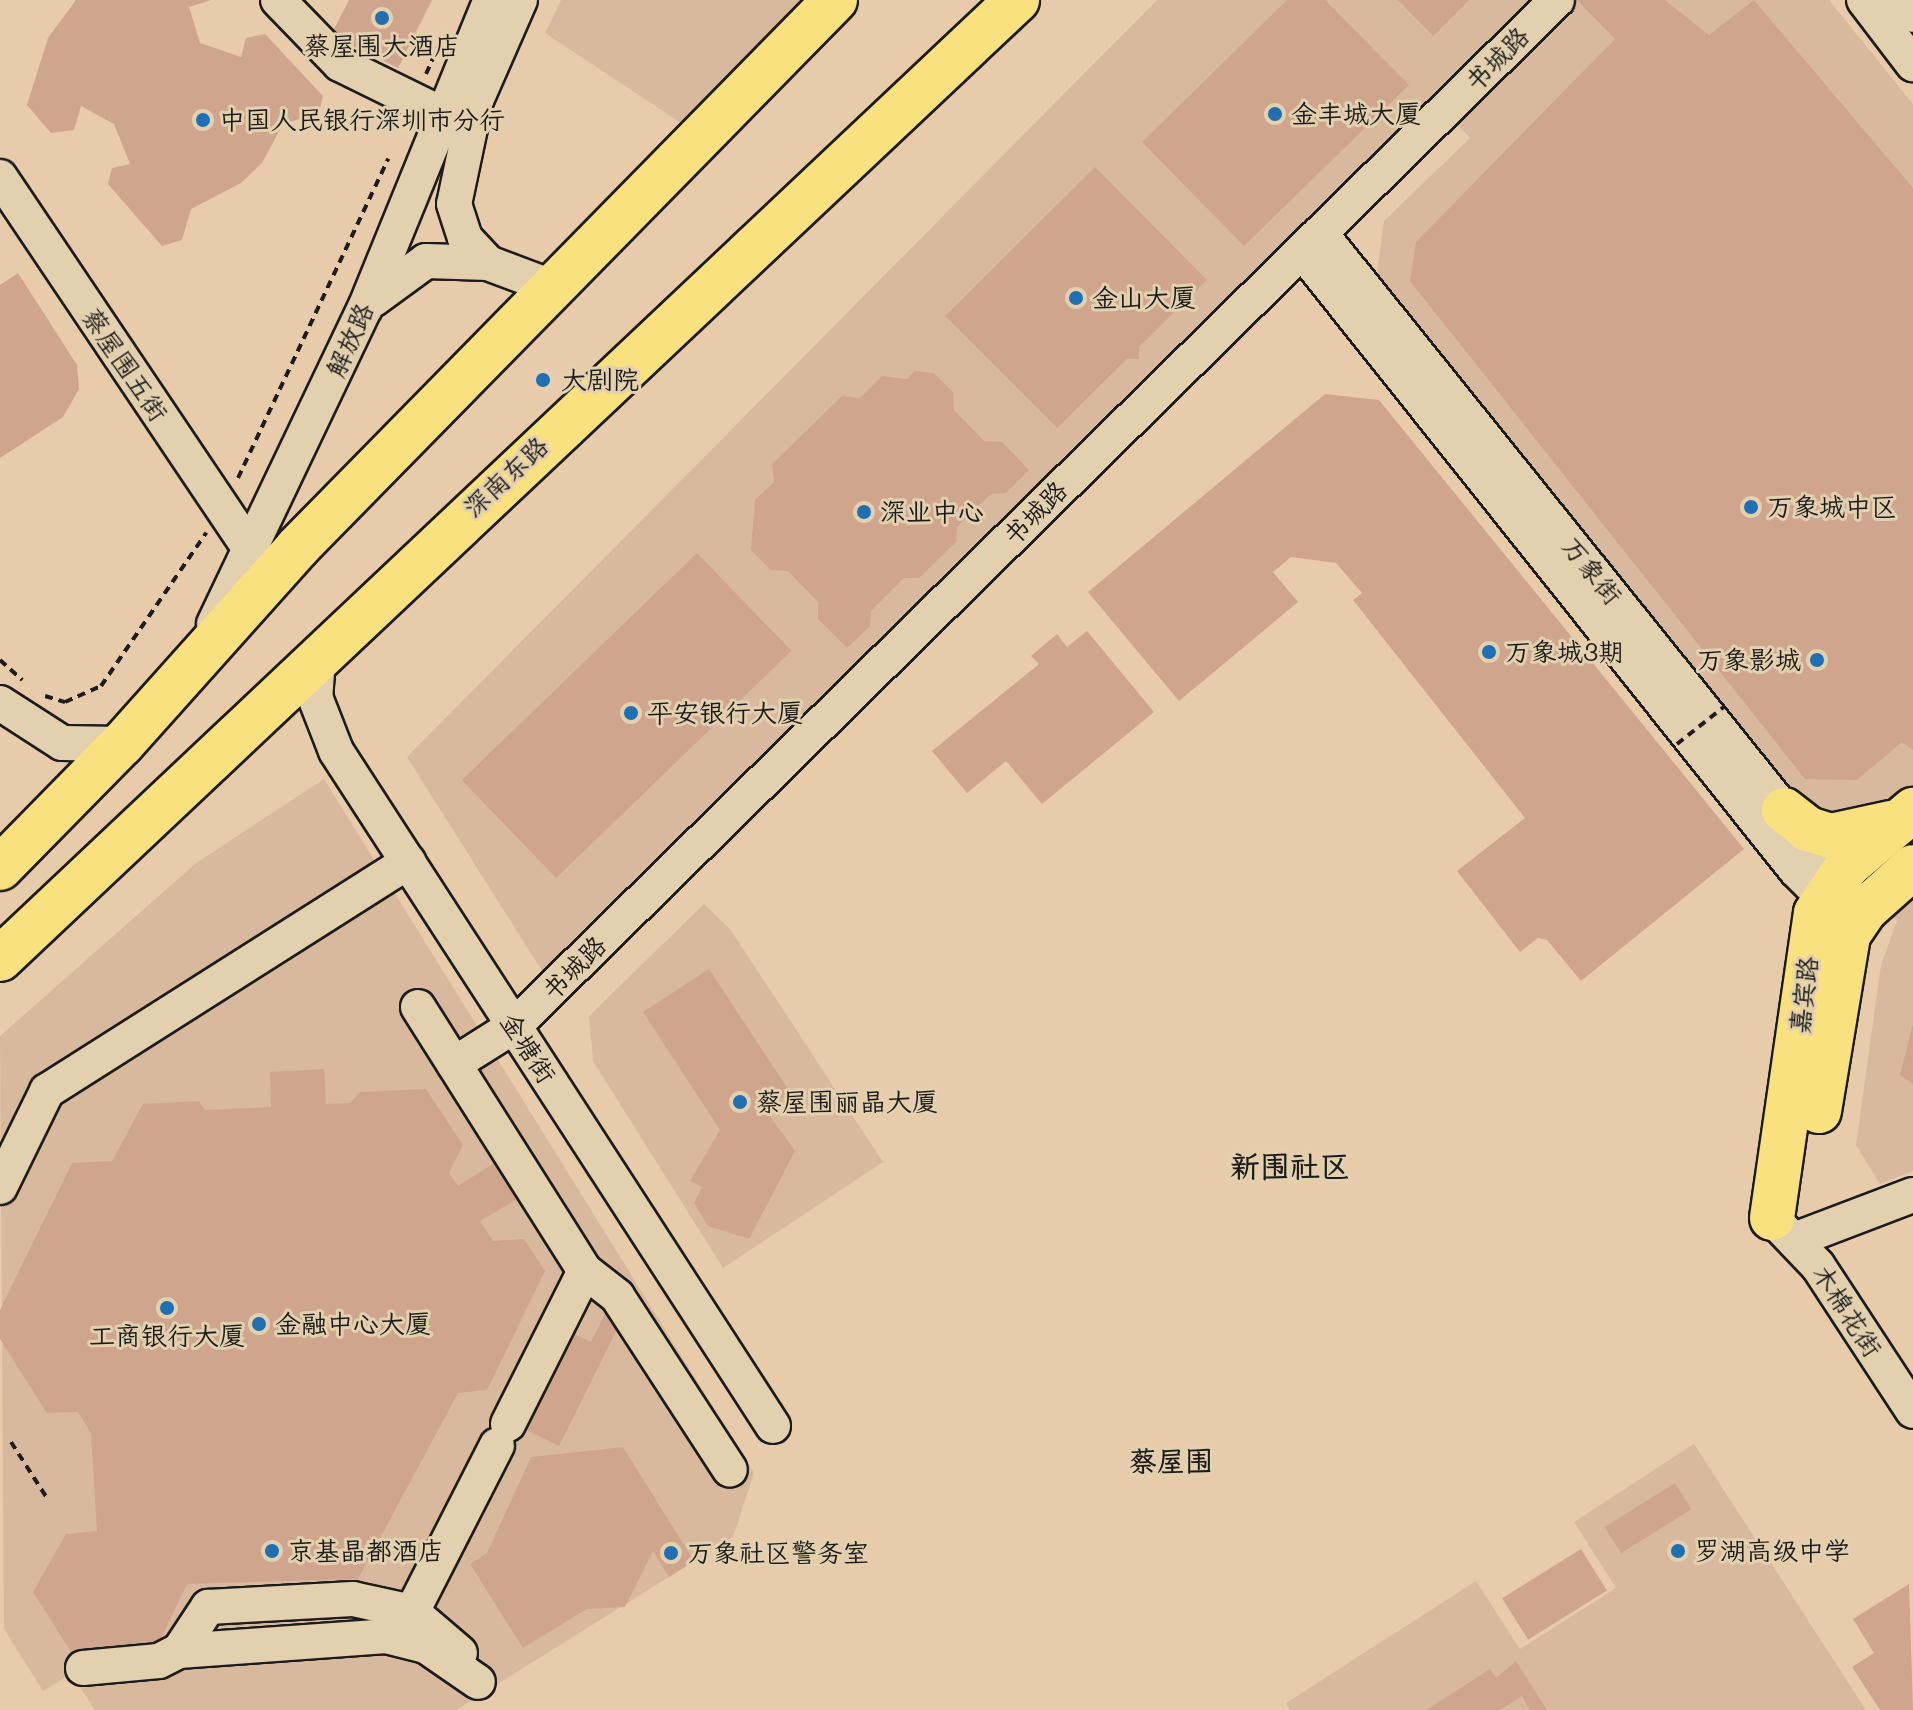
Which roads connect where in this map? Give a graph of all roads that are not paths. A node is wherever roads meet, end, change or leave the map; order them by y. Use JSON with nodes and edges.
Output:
{"nodes":[{"id":1,"x":278,"y":0,"type":"edge"},
{"id":2,"x":491,"y":0,"type":"edge"},
{"id":3,"x":520,"y":0,"type":"edge"},
{"id":4,"x":835,"y":0,"type":"edge"},
{"id":5,"x":1017,"y":0,"type":"edge"},
{"id":6,"x":1557,"y":0,"type":"edge"},
{"id":7,"x":1864,"y":0,"type":"edge"},
{"id":8,"x":1901,"y":0,"type":"edge"},
{"id":9,"x":1913,"y":15,"type":"edge"},
{"id":10,"x":1913,"y":64,"type":"edge"},
{"id":11,"x":442,"y":114,"type":"junction"},
{"id":12,"x":4,"y":194,"type":"edge"},
{"id":13,"x":1311,"y":242,"type":"junction"},
{"id":14,"x":488,"y":263,"type":"junction"},
{"id":15,"x":552,"y":287,"type":"junction"},
{"id":16,"x":365,"y":308,"type":"junction"},
{"id":17,"x":252,"y":552,"type":"junction"},
{"id":18,"x":318,"y":658,"type":"junction"},
{"id":19,"x":189,"y":671,"type":"junction"},
{"id":20,"x":14,"y":695,"type":"edge"},
{"id":21,"x":122,"y":744,"type":"junction"},
{"id":22,"x":1784,"y":810,"type":"junction"},
{"id":23,"x":1913,"y":810,"type":"edge"},
{"id":24,"x":408,"y":862,"type":"junction"},
{"id":25,"x":1913,"y":867,"type":"edge"},
{"id":26,"x":0,"y":868,"type":"edge"},
{"id":27,"x":1843,"y":910,"type":"junction"},
{"id":28,"x":0,"y":959,"type":"edge"},
{"id":29,"x":418,"y":1007,"type":"dead end"},
{"id":30,"x":514,"y":1026,"type":"junction"},
{"id":31,"x":454,"y":1064,"type":"junction"},
{"id":32,"x":0,"y":1187,"type":"edge"},
{"id":33,"x":1913,"y":1195,"type":"edge"},
{"id":34,"x":1785,"y":1229,"type":"junction"},
{"id":35,"x":585,"y":1271,"type":"junction"},
{"id":36,"x":1913,"y":1411,"type":"edge"},
{"id":37,"x":773,"y":1426,"type":"dead end"},
{"id":38,"x":730,"y":1470,"type":"dead end"},
{"id":39,"x":412,"y":1612,"type":"junction"},
{"id":40,"x":179,"y":1651,"type":"junction"},
{"id":41,"x":83,"y":1668,"type":"dead end"}],
"edges":[{"from":1,"to":11,"type":"street"},
{"from":2,"to":11,"type":"street","name":"解放路"},
{"from":3,"to":14,"type":"street"},
{"from":4,"to":15,"type":"main road"},
{"from":5,"to":18,"type":"main road","name":"深南东路"},
{"from":6,"to":13,"type":"street","name":"书城路"},
{"from":7,"to":10,"type":"street"},
{"from":8,"to":9,"type":"street"},
{"from":11,"to":16,"type":"street","name":"解放路"},
{"from":12,"to":17,"type":"street","name":"蔡屋围五街"},
{"from":13,"to":22,"type":"street","name":"万象街"},
{"from":13,"to":27,"type":"street","name":"万象街"},
{"from":13,"to":30,"type":"street","name":"书城路"},
{"from":14,"to":15,"type":"street"},
{"from":14,"to":16,"type":"street"},
{"from":15,"to":19,"type":"main road"},
{"from":16,"to":17,"type":"street","name":"解放路"},
{"from":17,"to":19,"type":"street","name":"解放路"},
{"from":18,"to":24,"type":"street","name":"金塘街"},
{"from":18,"to":28,"type":"main road","name":"深南东路"},
{"from":19,"to":21,"type":"main road"},
{"from":20,"to":21,"type":"street"},
{"from":21,"to":26,"type":"main road"},
{"from":22,"to":23,"type":"main road"},
{"from":22,"to":27,"type":"street","name":"万象街"},
{"from":23,"to":27,"type":"main road"},
{"from":24,"to":30,"type":"street","name":"金塘街"},
{"from":24,"to":32,"type":"street"},
{"from":25,"to":27,"type":"main road"},
{"from":27,"to":34,"type":"main road","name":"嘉宾路"},
{"from":29,"to":31,"type":"street"},
{"from":30,"to":31,"type":"street","name":"书城路"},
{"from":30,"to":37,"type":"street","name":"金塘街"},
{"from":31,"to":35,"type":"street"},
{"from":33,"to":34,"type":"street"},
{"from":34,"to":36,"type":"street","name":"木棉花街"},
{"from":35,"to":38,"type":"street"},
{"from":35,"to":39,"type":"street"},
{"from":39,"to":40,"type":"street"},
{"from":39,"to":40,"type":"street"},
{"from":40,"to":41,"type":"street"}]}
